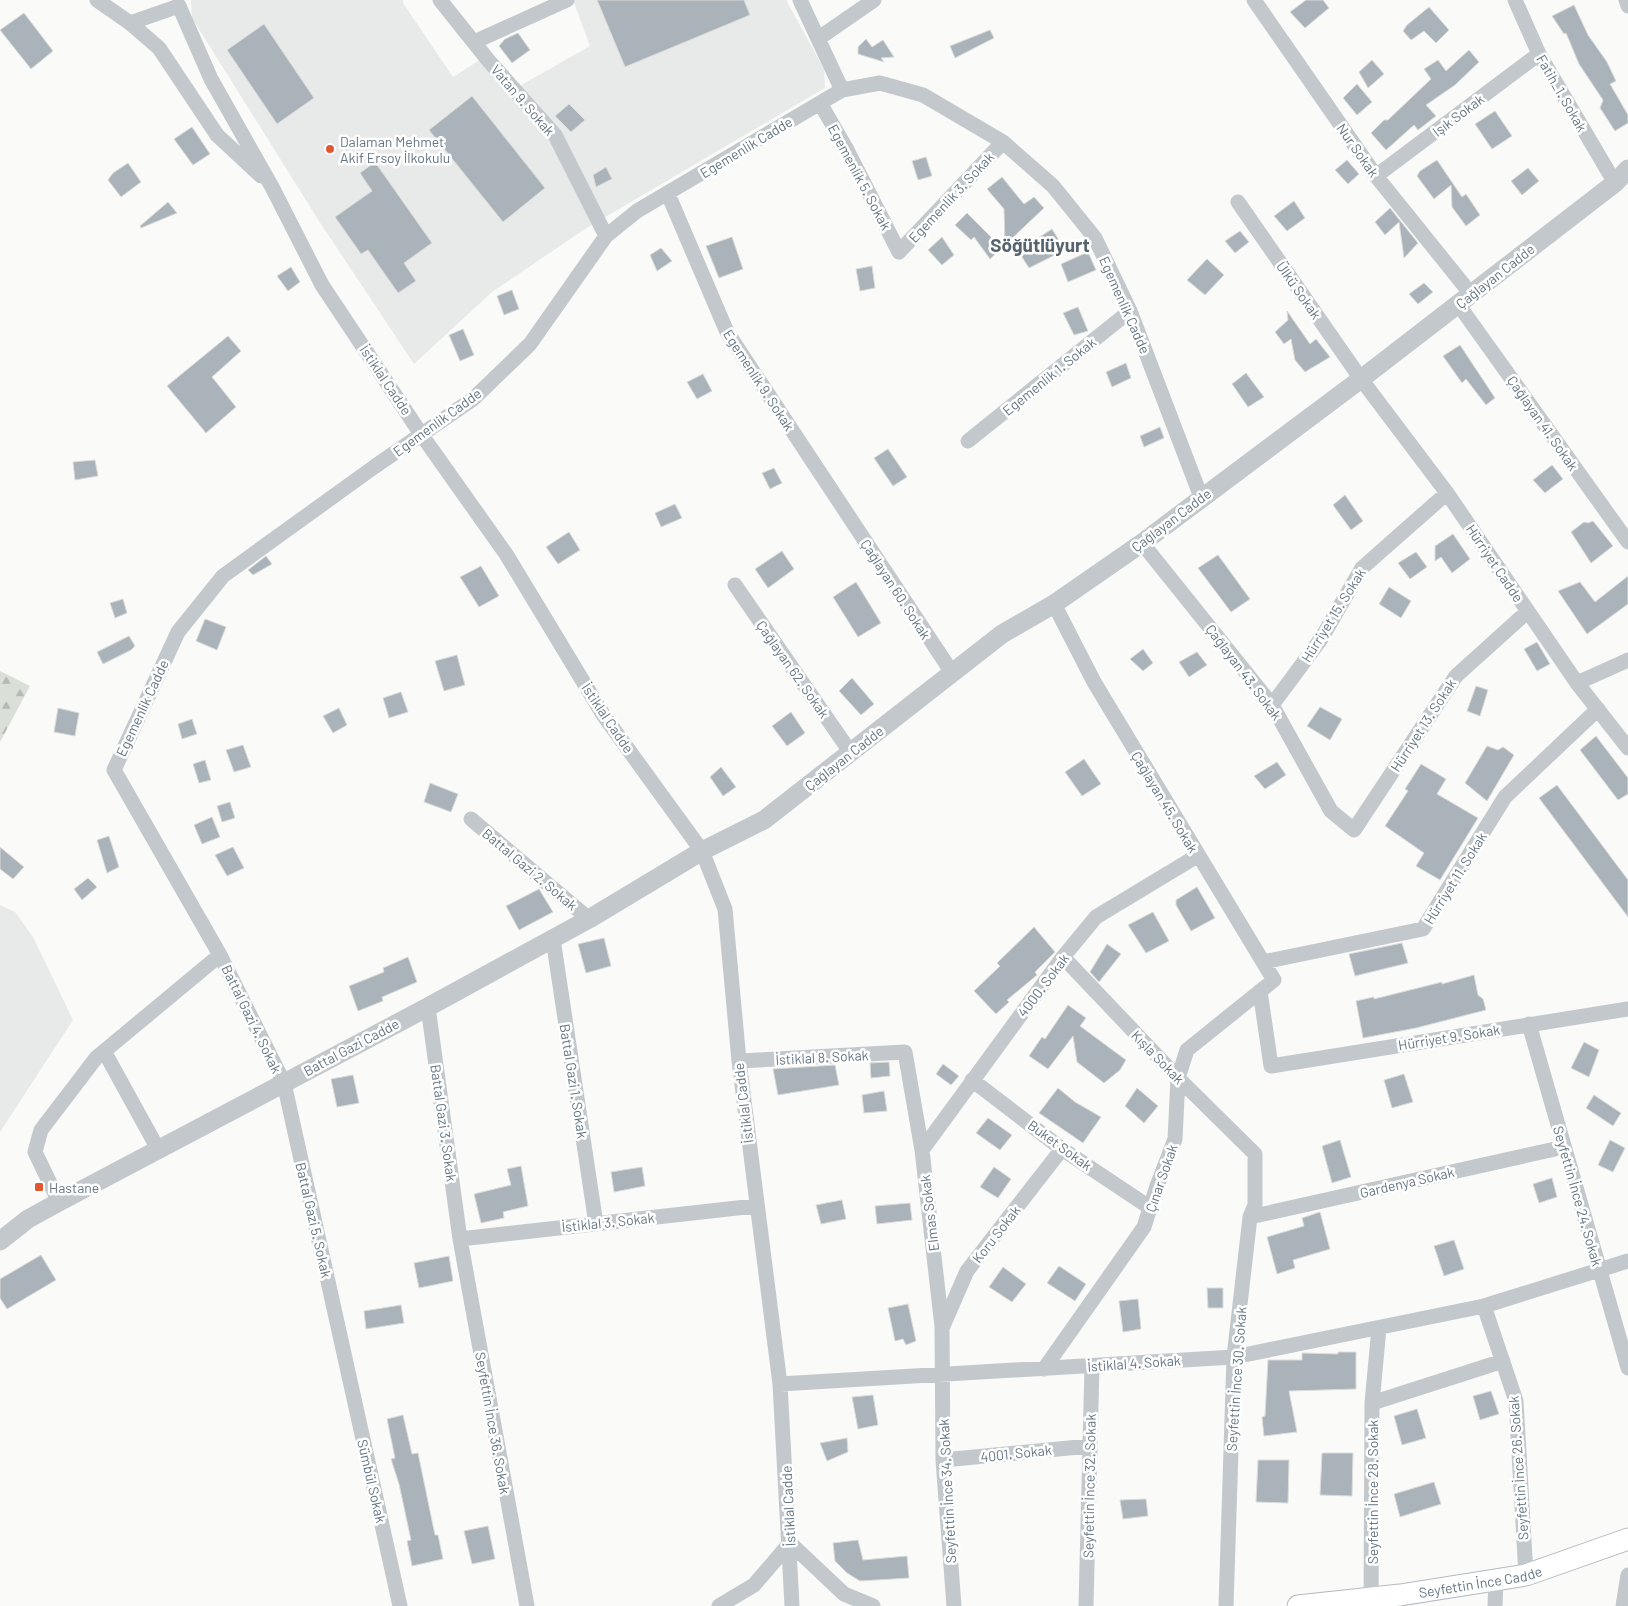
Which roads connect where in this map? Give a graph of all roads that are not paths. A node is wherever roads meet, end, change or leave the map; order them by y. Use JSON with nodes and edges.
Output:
{"nodes":[{"id":1,"x":97,"y":0,"type":"edge"},
{"id":2,"x":440,"y":0,"type":"edge"},
{"id":3,"x":568,"y":0,"type":"edge"},
{"id":4,"x":800,"y":0,"type":"edge"},
{"id":5,"x":874,"y":0,"type":"edge"},
{"id":6,"x":1254,"y":0,"type":"edge"},
{"id":7,"x":1515,"y":0,"type":"edge"},
{"id":8,"x":1626,"y":0,"type":"edge"},
{"id":9,"x":178,"y":3,"type":"edge"},
{"id":10,"x":1628,"y":6,"type":"edge"},
{"id":11,"x":130,"y":23,"type":"junction"},
{"id":12,"x":819,"y":38,"type":"junction"},
{"id":13,"x":474,"y":42,"type":"junction"},
{"id":14,"x":1539,"y":54,"type":"junction"},
{"id":15,"x":842,"y":90,"type":"junction"},
{"id":16,"x":820,"y":103,"type":"junction"},
{"id":17,"x":1003,"y":142,"type":"junction"},
{"id":18,"x":1628,"y":169,"type":"edge"},
{"id":19,"x":1376,"y":176,"type":"junction"},
{"id":20,"x":1615,"y":183,"type":"junction"},
{"id":21,"x":272,"y":187,"type":"junction"},
{"id":22,"x":668,"y":194,"type":"junction"},
{"id":23,"x":1238,"y":202,"type":"dead end"},
{"id":24,"x":606,"y":236,"type":"junction"},
{"id":25,"x":900,"y":252,"type":"joint"},
{"id":26,"x":1464,"y":299,"type":"junction"},
{"id":27,"x":1130,"y":311,"type":"junction"},
{"id":28,"x":1361,"y":379,"type":"junction"},
{"id":29,"x":421,"y":434,"type":"junction"},
{"id":30,"x":968,"y":441,"type":"dead end"},
{"id":31,"x":1447,"y":493,"type":"junction"},
{"id":32,"x":1201,"y":497,"type":"junction"},
{"id":33,"x":840,"y":503,"type":"joint"},
{"id":34,"x":1628,"y":542,"type":"edge"},
{"id":35,"x":1142,"y":543,"type":"junction"},
{"id":36,"x":735,"y":586,"type":"dead end"},
{"id":37,"x":1054,"y":604,"type":"junction"},
{"id":38,"x":1528,"y":611,"type":"junction"},
{"id":39,"x":1628,"y":660,"type":"edge"},
{"id":40,"x":953,"y":674,"type":"junction"},
{"id":41,"x":1577,"y":683,"type":"junction"},
{"id":42,"x":1272,"y":705,"type":"junction"},
{"id":43,"x":1598,"y":709,"type":"junction"},
{"id":44,"x":1628,"y":748,"type":"edge"},
{"id":45,"x":851,"y":753,"type":"junction"},
{"id":46,"x":471,"y":820,"type":"dead end"},
{"id":47,"x":1354,"y":830,"type":"joint"},
{"id":48,"x":702,"y":851,"type":"junction"},
{"id":49,"x":1197,"y":856,"type":"junction"},
{"id":50,"x":589,"y":919,"type":"junction"},
{"id":51,"x":553,"y":939,"type":"junction"},
{"id":52,"x":220,"y":955,"type":"junction"},
{"id":53,"x":1063,"y":957,"type":"junction"},
{"id":54,"x":1263,"y":962,"type":"junction"},
{"id":55,"x":1260,"y":991,"type":"junction"},
{"id":56,"x":428,"y":1007,"type":"junction"},
{"id":57,"x":1628,"y":1008,"type":"edge"},
{"id":58,"x":1529,"y":1024,"type":"junction"},
{"id":59,"x":104,"y":1051,"type":"junction"},
{"id":60,"x":905,"y":1052,"type":"joint"},
{"id":61,"x":738,"y":1062,"type":"junction"},
{"id":62,"x":1178,"y":1078,"type":"junction"},
{"id":63,"x":972,"y":1080,"type":"junction"},
{"id":64,"x":284,"y":1083,"type":"junction"},
{"id":65,"x":1564,"y":1147,"type":"junction"},
{"id":66,"x":158,"y":1149,"type":"junction"},
{"id":67,"x":1062,"y":1149,"type":"junction"},
{"id":68,"x":922,"y":1150,"type":"junction"},
{"id":69,"x":1255,"y":1154,"type":"joint"},
{"id":70,"x":59,"y":1202,"type":"junction"},
{"id":71,"x":755,"y":1206,"type":"junction"},
{"id":72,"x":1149,"y":1208,"type":"junction"},
{"id":73,"x":1250,"y":1217,"type":"junction"},
{"id":74,"x":596,"y":1224,"type":"junction"},
{"id":75,"x":460,"y":1239,"type":"junction"},
{"id":76,"x":0,"y":1242,"type":"edge"},
{"id":77,"x":1628,"y":1261,"type":"edge"},
{"id":78,"x":1600,"y":1271,"type":"junction"},
{"id":79,"x":1484,"y":1306,"type":"junction"},
{"id":80,"x":942,"y":1327,"type":"junction"},
{"id":81,"x":1379,"y":1328,"type":"junction"},
{"id":82,"x":345,"y":1356,"type":"joint"},
{"id":83,"x":1234,"y":1357,"type":"junction"},
{"id":84,"x":1502,"y":1361,"type":"junction"},
{"id":85,"x":1092,"y":1366,"type":"junction"},
{"id":86,"x":1628,"y":1368,"type":"edge"},
{"id":87,"x":1044,"y":1369,"type":"junction"},
{"id":88,"x":943,"y":1375,"type":"junction"},
{"id":89,"x":780,"y":1384,"type":"junction"},
{"id":90,"x":1372,"y":1403,"type":"junction"},
{"id":91,"x":1090,"y":1446,"type":"junction"},
{"id":92,"x":943,"y":1460,"type":"junction"},
{"id":93,"x":1628,"y":1539,"type":"edge"},
{"id":94,"x":790,"y":1543,"type":"junction"},
{"id":95,"x":1526,"y":1575,"type":"junction"},
{"id":96,"x":1628,"y":1575,"type":"edge"},
{"id":97,"x":1496,"y":1580,"type":"junction"},
{"id":98,"x":1372,"y":1602,"type":"edge"},
{"id":99,"x":400,"y":1606,"type":"edge"},
{"id":100,"x":527,"y":1606,"type":"edge"},
{"id":101,"x":719,"y":1606,"type":"edge"},
{"id":102,"x":792,"y":1606,"type":"edge"},
{"id":103,"x":872,"y":1606,"type":"edge"},
{"id":104,"x":954,"y":1606,"type":"edge"},
{"id":105,"x":1086,"y":1606,"type":"edge"},
{"id":106,"x":1226,"y":1606,"type":"edge"},
{"id":107,"x":1298,"y":1606,"type":"edge"},
{"id":108,"x":1495,"y":1606,"type":"edge"},
{"id":109,"x":1622,"y":1606,"type":"edge"}],
"edges":[{"from":1,"to":11,"type":"street"},
{"from":2,"to":13,"type":"street","name":"Vatan 9. Sokak"},
{"from":3,"to":13,"type":"street"},
{"from":4,"to":12,"type":"street"},
{"from":5,"to":12,"type":"street"},
{"from":6,"to":19,"type":"street","name":"Nur Sokak"},
{"from":7,"to":14,"type":"street","name":"Fatih_1. Sokak"},
{"from":8,"to":10,"type":"street"},
{"from":9,"to":11,"type":"street","name":"İstiklal Cadde"},
{"from":9,"to":21,"type":"street","name":"İstiklal Cadde"},
{"from":11,"to":21,"type":"street"},
{"from":12,"to":15,"type":"street"},
{"from":13,"to":24,"type":"street","name":"Vatan 9. Sokak"},
{"from":14,"to":19,"type":"street","name":"Işık Sokak"},
{"from":14,"to":20,"type":"street","name":"Fatih_1. Sokak"},
{"from":15,"to":16,"type":"street","name":"Egemenlik Cadde"},
{"from":15,"to":17,"type":"street","name":"Egemenlik Cadde"},
{"from":16,"to":22,"type":"street","name":"Egemenlik Cadde"},
{"from":16,"to":25,"type":"street","name":"Egemenlik 5. Sokak"},
{"from":17,"to":25,"type":"street","name":"Egemenlik 3. Sokak"},
{"from":17,"to":27,"type":"street","name":"Egemenlik Cadde"},
{"from":18,"to":20,"type":"street","name":"Çağlayan Cadde"},
{"from":19,"to":26,"type":"street","name":"Nur Sokak"},
{"from":20,"to":26,"type":"street","name":"Çağlayan Cadde"},
{"from":21,"to":29,"type":"street","name":"İstiklal Cadde"},
{"from":22,"to":24,"type":"street","name":"Egemenlik Cadde"},
{"from":22,"to":33,"type":"street","name":"Egemenlik 9. Sokak"},
{"from":23,"to":28,"type":"street","name":"Ülkü Sokak"},
{"from":24,"to":29,"type":"street","name":"Egemenlik Cadde"},
{"from":26,"to":28,"type":"street","name":"Çağlayan Cadde"},
{"from":26,"to":34,"type":"street","name":"Çağlayan 41. Sokak"},
{"from":27,"to":30,"type":"street","name":"Egemenlik 1. Sokak"},
{"from":27,"to":32,"type":"street","name":"Egemenlik Cadde"},
{"from":28,"to":31,"type":"street","name":"Hürriyet Cadde"},
{"from":28,"to":32,"type":"street","name":"Çağlayan Cadde"},
{"from":29,"to":48,"type":"street","name":"İstiklal Cadde"},
{"from":29,"to":52,"type":"street","name":"Egemenlik Cadde"},
{"from":31,"to":38,"type":"street","name":"Hürriyet Cadde"},
{"from":31,"to":42,"type":"street","name":"Hürriyet 15. Sokak"},
{"from":32,"to":35,"type":"street","name":"Çağlayan Cadde"},
{"from":33,"to":40,"type":"street","name":"Çağlayan 60. Sokak"},
{"from":35,"to":37,"type":"street","name":"Çağlayan Cadde"},
{"from":35,"to":42,"type":"street","name":"Çağlayan 43. Sokak"},
{"from":36,"to":45,"type":"street","name":"Çağlayan 62. Sokak"},
{"from":37,"to":40,"type":"street","name":"Çağlayan Cadde"},
{"from":37,"to":49,"type":"street","name":"Çağlayan 45. Sokak"},
{"from":38,"to":41,"type":"street","name":"Hürriyet Cadde"},
{"from":38,"to":47,"type":"street","name":"Hürriyet 13. Sokak"},
{"from":39,"to":41,"type":"street"},
{"from":40,"to":45,"type":"street","name":"Çağlayan Cadde"},
{"from":41,"to":43,"type":"street","name":"Hürriyet Cadde"},
{"from":42,"to":47,"type":"street","name":"Çağlayan 43. Sokak"},
{"from":43,"to":44,"type":"street","name":"Hürriyet Cadde"},
{"from":43,"to":54,"type":"street","name":"Hürriyet 11. Sokak"},
{"from":45,"to":48,"type":"street","name":"Çağlayan Cadde"},
{"from":46,"to":50,"type":"street","name":"Battal Gazi 2. Sokak"},
{"from":48,"to":50,"type":"street","name":"Battal Gazi Cadde"},
{"from":48,"to":61,"type":"street","name":"İstiklal Cadde"},
{"from":49,"to":53,"type":"street","name":"4000. Sokak"},
{"from":49,"to":54,"type":"street","name":"Çağlayan 45. Sokak"},
{"from":50,"to":51,"type":"street","name":"Battal Gazi Cadde"},
{"from":51,"to":56,"type":"street","name":"Battal Gazi Cadde"},
{"from":51,"to":74,"type":"street","name":"Battal Gazi 1. Sokak"},
{"from":52,"to":59,"type":"street"},
{"from":52,"to":64,"type":"street","name":"Battal Gazi 4. Sokak"},
{"from":53,"to":62,"type":"street","name":"Kışla Sokak"},
{"from":53,"to":63,"type":"street","name":"4000. Sokak"},
{"from":54,"to":55,"type":"street","name":"Çağlayan 45. Sokak"},
{"from":55,"to":58,"type":"street","name":"Hürriyet 9. Sokak"},
{"from":55,"to":62,"type":"street","name":"Çınar Sokak"},
{"from":56,"to":64,"type":"street","name":"Battal Gazi Cadde"},
{"from":56,"to":75,"type":"street","name":"Battal Gazi 3. Sokak"},
{"from":57,"to":58,"type":"street","name":"Hürriyet 9. Sokak"},
{"from":58,"to":65,"type":"street","name":"Seyfettin İnce 24. Sokak"},
{"from":59,"to":66,"type":"street"},
{"from":59,"to":70,"type":"street"},
{"from":60,"to":61,"type":"street","name":"İstiklal 8. Sokak"},
{"from":60,"to":68,"type":"street","name":"Elmas Sokak"},
{"from":61,"to":71,"type":"street","name":"İstiklal Cadde"},
{"from":62,"to":69,"type":"street","name":"Kışla Sokak"},
{"from":62,"to":72,"type":"street","name":"Çınar Sokak"},
{"from":63,"to":67,"type":"street","name":"Buket Sokak"},
{"from":63,"to":68,"type":"street","name":"4000. Sokak"},
{"from":64,"to":66,"type":"street","name":"Battal Gazi Cadde"},
{"from":64,"to":82,"type":"street","name":"Battal Gazi 5. Sokak"},
{"from":65,"to":73,"type":"street","name":"Gardenya Sokak"},
{"from":65,"to":78,"type":"street","name":"Seyfettin İnce 24. Sokak"},
{"from":66,"to":70,"type":"street","name":"Battal Gazi Cadde"},
{"from":67,"to":72,"type":"street","name":"Buket Sokak"},
{"from":67,"to":80,"type":"street","name":"Koru Sokak"},
{"from":68,"to":80,"type":"street","name":"Elmas Sokak"},
{"from":69,"to":73,"type":"street","name":"Seyfettin İnce 30. Sokak"},
{"from":70,"to":76,"type":"street","name":"Battal Gazi Cadde"},
{"from":71,"to":74,"type":"street","name":"İstiklal 3. Sokak"},
{"from":71,"to":89,"type":"street","name":"İstiklal Cadde"},
{"from":72,"to":87,"type":"street","name":"Çınar Sokak"},
{"from":73,"to":83,"type":"street","name":"Seyfettin İnce 30. Sokak"},
{"from":74,"to":75,"type":"street","name":"İstiklal 3. Sokak"},
{"from":75,"to":100,"type":"street","name":"Seyfettin İnce 36. Sokak"},
{"from":77,"to":78,"type":"street","name":"İstiklal 4. Sokak"},
{"from":78,"to":79,"type":"street","name":"İstiklal 4. Sokak"},
{"from":78,"to":86,"type":"street","name":"Seyfettin İnce 24. Sokak"},
{"from":79,"to":81,"type":"street","name":"İstiklal 4. Sokak"},
{"from":79,"to":84,"type":"street","name":"Seyfettin İnce 26. Sokak"},
{"from":80,"to":88,"type":"street","name":"Elmas Sokak"},
{"from":81,"to":83,"type":"street","name":"İstiklal 4. Sokak"},
{"from":81,"to":90,"type":"street"},
{"from":82,"to":99,"type":"street","name":"Sümbül Sokak"},
{"from":83,"to":85,"type":"street","name":"İstiklal 4. Sokak"},
{"from":83,"to":106,"type":"street","name":"Seyfettin İnce 30. Sokak"},
{"from":84,"to":90,"type":"street","name":"Seyfettin İnce 28. Sokak"},
{"from":84,"to":95,"type":"street","name":"Seyfettin İnce 26. Sokak"},
{"from":85,"to":87,"type":"street","name":"İstiklal 4. Sokak"},
{"from":85,"to":91,"type":"street","name":"Seyfettin İnce 32. Sokak"},
{"from":87,"to":88,"type":"street","name":"İstiklal 4. Sokak"},
{"from":88,"to":89,"type":"street","name":"İstiklal 4. Sokak"},
{"from":88,"to":92,"type":"street","name":"Seyfettin İnce 34. Sokak"},
{"from":89,"to":94,"type":"street","name":"İstiklal Cadde"},
{"from":90,"to":98,"type":"street","name":"Seyfettin İnce 28. Sokak"},
{"from":91,"to":92,"type":"street","name":"4001. Sokak"},
{"from":91,"to":105,"type":"street","name":"Seyfettin İnce 32. Sokak"},
{"from":92,"to":104,"type":"street","name":"Seyfettin İnce 34. Sokak"},
{"from":93,"to":95,"type":"main road","name":"Seyfettin İnce Cadde"},
{"from":94,"to":101,"type":"street"},
{"from":94,"to":102,"type":"street","name":"İstiklal Cadde"},
{"from":94,"to":103,"type":"street"},
{"from":95,"to":97,"type":"main road","name":"Seyfettin İnce Cadde"},
{"from":96,"to":109,"type":"street"},
{"from":97,"to":98,"type":"main road","name":"Seyfettin İnce Cadde"},
{"from":97,"to":108,"type":"street"},
{"from":98,"to":107,"type":"main road","name":"Seyfettin İnce Cadde"}]}
